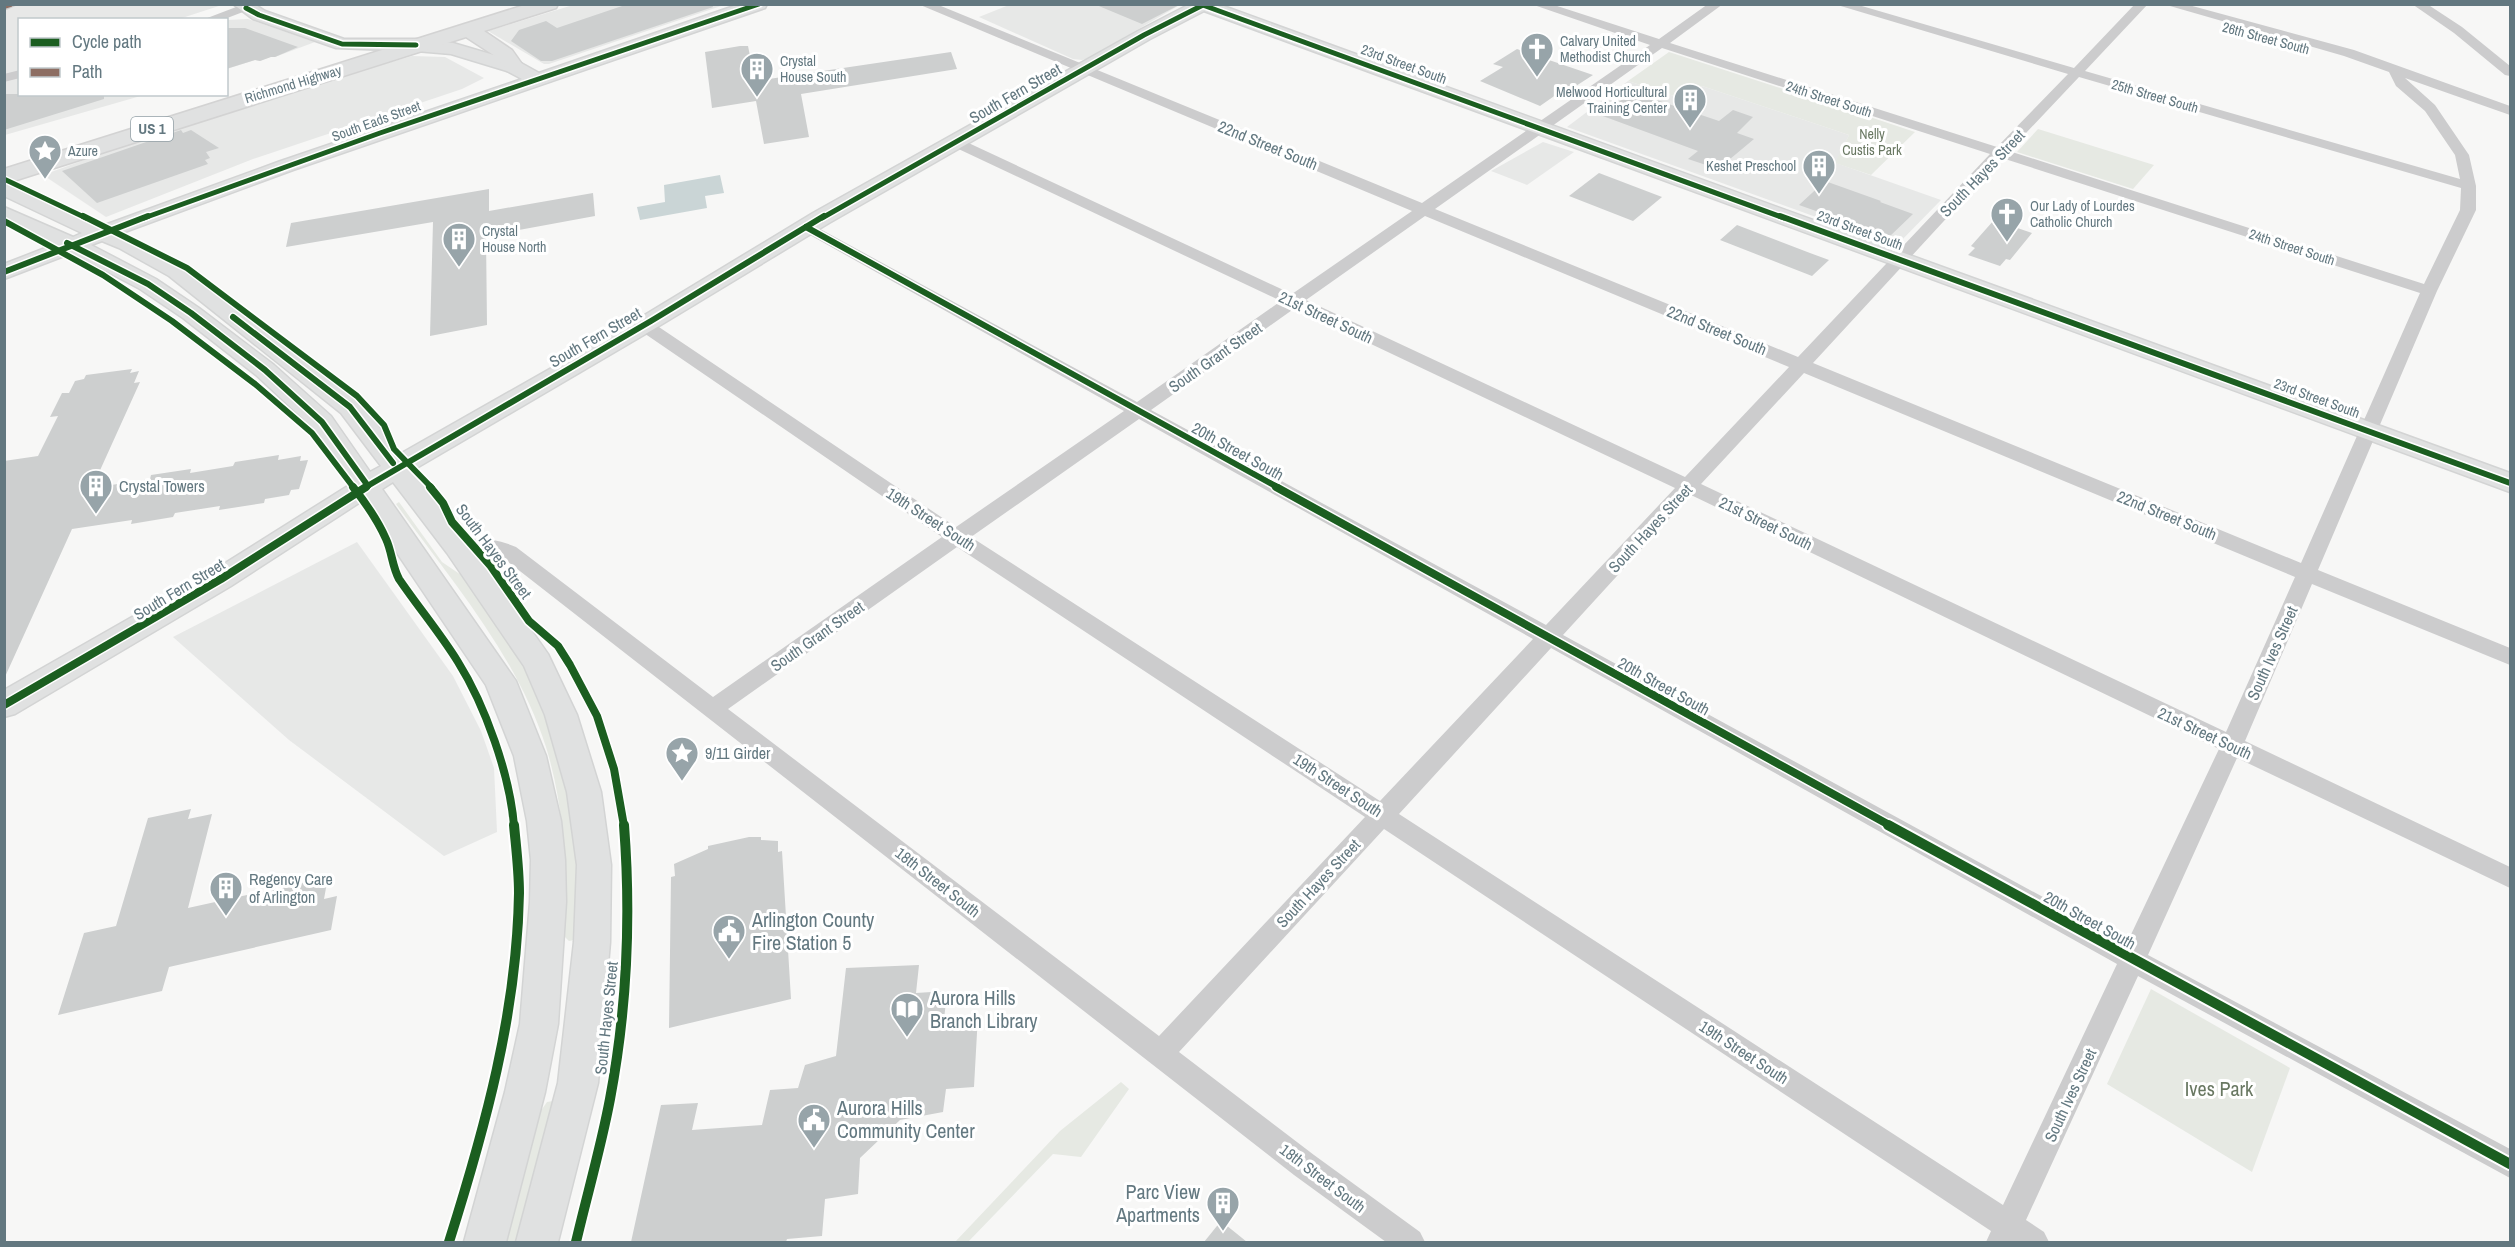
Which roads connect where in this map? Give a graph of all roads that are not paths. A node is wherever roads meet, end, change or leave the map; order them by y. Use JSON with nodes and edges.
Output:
{"nodes":[{"id":1,"x":14,"y":4,"type":"edge"},
{"id":2,"x":503,"y":4,"type":"edge"},
{"id":3,"x":549,"y":4,"type":"edge"},
{"id":4,"x":759,"y":4,"type":"edge"},
{"id":5,"x":924,"y":4,"type":"edge"},
{"id":6,"x":1537,"y":4,"type":"edge"},
{"id":7,"x":1717,"y":4,"type":"edge"},
{"id":8,"x":1840,"y":4,"type":"edge"},
{"id":9,"x":2169,"y":4,"type":"edge"},
{"id":10,"x":2418,"y":4,"type":"edge"},
{"id":11,"x":1203,"y":5,"type":"edge"},
{"id":12,"x":2140,"y":5,"type":"edge"},
{"id":13,"x":248,"y":6,"type":"edge"},
{"id":14,"x":4,"y":7,"type":"edge"},
{"id":15,"x":214,"y":18,"type":"edge"},
{"id":16,"x":468,"y":29,"type":"junction"},
{"id":17,"x":378,"y":44,"type":"junction"},
{"id":18,"x":416,"y":45,"type":"junction"},
{"id":19,"x":1660,"y":45,"type":"junction"},
{"id":20,"x":514,"y":67,"type":"junction"},
{"id":21,"x":1083,"y":70,"type":"junction"},
{"id":22,"x":2395,"y":70,"type":"junction"},
{"id":23,"x":2511,"y":72,"type":"edge"},
{"id":24,"x":2077,"y":73,"type":"junction"},
{"id":25,"x":537,"y":79,"type":"junction"},
{"id":26,"x":228,"y":90,"type":"edge"},
{"id":27,"x":210,"y":96,"type":"edge"},
{"id":28,"x":2511,"y":111,"type":"edge"},
{"id":29,"x":1540,"y":129,"type":"junction"},
{"id":30,"x":955,"y":142,"type":"junction"},
{"id":31,"x":2000,"y":155,"type":"junction"},
{"id":32,"x":11,"y":166,"type":"edge"},
{"id":33,"x":2469,"y":186,"type":"junction"},
{"id":34,"x":4,"y":188,"type":"edge"},
{"id":35,"x":1426,"y":210,"type":"junction"},
{"id":36,"x":4,"y":213,"type":"edge"},
{"id":37,"x":806,"y":227,"type":"junction"},
{"id":38,"x":101,"y":234,"type":"junction"},
{"id":39,"x":72,"y":245,"type":"junction"},
{"id":40,"x":1900,"y":259,"type":"junction"},
{"id":41,"x":4,"y":272,"type":"edge"},
{"id":42,"x":2429,"y":291,"type":"junction"},
{"id":43,"x":1293,"y":302,"type":"junction"},
{"id":44,"x":644,"y":325,"type":"junction"},
{"id":45,"x":1801,"y":365,"type":"junction"},
{"id":46,"x":1138,"y":411,"type":"junction"},
{"id":47,"x":2369,"y":431,"type":"junction"},
{"id":48,"x":397,"y":468,"type":"junction"},
{"id":49,"x":2511,"y":483,"type":"edge"},
{"id":50,"x":368,"y":486,"type":"junction"},
{"id":51,"x":1689,"y":486,"type":"junction"},
{"id":52,"x":958,"y":537,"type":"junction"},
{"id":53,"x":457,"y":546,"type":"junction"},
{"id":54,"x":2308,"y":573,"type":"junction"},
{"id":55,"x":1547,"y":637,"type":"junction"},
{"id":56,"x":2511,"y":657,"type":"edge"},
{"id":57,"x":4,"y":705,"type":"edge"},
{"id":58,"x":713,"y":708,"type":"junction"},
{"id":59,"x":2231,"y":746,"type":"junction"},
{"id":60,"x":1382,"y":814,"type":"junction"},
{"id":61,"x":2511,"y":878,"type":"edge"},
{"id":62,"x":2132,"y":958,"type":"junction"},
{"id":63,"x":1160,"y":1054,"type":"junction"},
{"id":64,"x":2511,"y":1164,"type":"edge"},
{"id":65,"x":2005,"y":1234,"type":"edge"},
{"id":66,"x":485,"y":1242,"type":"edge"},
{"id":67,"x":537,"y":1242,"type":"edge"},
{"id":68,"x":1410,"y":1242,"type":"edge"},
{"id":69,"x":2034,"y":1242,"type":"edge"}],
"edges":[{"from":1,"to":14,"type":"street"},
{"from":2,"to":17,"type":"highway","name":"Richmond Highway"},
{"from":3,"to":16,"type":"highway","name":"Richmond Highway","number":"US 1"},
{"from":4,"to":25,"type":"street","name":"South Eads Street"},
{"from":5,"to":21,"type":"street","name":"22nd Street South"},
{"from":6,"to":19,"type":"street","name":"24th Street South"},
{"from":7,"to":19,"type":"street","name":"South Grant Street"},
{"from":8,"to":24,"type":"street","name":"25th Street South"},
{"from":9,"to":22,"type":"street","name":"26th Street South"},
{"from":10,"to":23,"type":"street"},
{"from":11,"to":21,"type":"street","name":"South Fern Street"},
{"from":11,"to":29,"type":"street","name":"23rd Street South"},
{"from":12,"to":22,"type":"street","name":"26th Street South"},
{"from":12,"to":24,"type":"street","name":"South Hayes Street"},
{"from":13,"to":15,"type":"street"},
{"from":13,"to":17,"type":"street"},
{"from":16,"to":18,"type":"highway","name":"Richmond Highway","number":"US 1"},
{"from":16,"to":20,"type":"highway"},
{"from":17,"to":18,"type":"street"},
{"from":17,"to":26,"type":"highway","name":"Richmond Highway"},
{"from":18,"to":20,"type":"street"},
{"from":18,"to":32,"type":"highway","name":"Richmond Highway","number":"US 1"},
{"from":19,"to":29,"type":"street","name":"South Grant Street"},
{"from":19,"to":31,"type":"street","name":"24th Street South"},
{"from":20,"to":25,"type":"street"},
{"from":21,"to":30,"type":"street","name":"South Fern Street"},
{"from":21,"to":35,"type":"street","name":"22nd Street South"},
{"from":22,"to":28,"type":"street","name":"26th Street South"},
{"from":22,"to":33,"type":"street","name":"South Ives Street"},
{"from":24,"to":31,"type":"street","name":"South Hayes Street"},
{"from":24,"to":33,"type":"street","name":"25th Street South"},
{"from":25,"to":38,"type":"street","name":"South Eads Street"},
{"from":27,"to":32,"type":"highway","name":"Richmond Highway","number":"US 1"},
{"from":29,"to":35,"type":"street","name":"South Grant Street"},
{"from":29,"to":40,"type":"street","name":"23rd Street South"},
{"from":30,"to":37,"type":"street","name":"South Fern Street"},
{"from":30,"to":43,"type":"street","name":"21st Street South"},
{"from":31,"to":40,"type":"street","name":"South Hayes Street"},
{"from":31,"to":42,"type":"street","name":"24th Street South"},
{"from":33,"to":42,"type":"street","name":"South Ives Street"},
{"from":34,"to":38,"type":"street"},
{"from":35,"to":43,"type":"street","name":"South Grant Street"},
{"from":35,"to":45,"type":"street","name":"22nd Street South"},
{"from":36,"to":39,"type":"street"},
{"from":37,"to":44,"type":"street","name":"South Fern Street"},
{"from":37,"to":46,"type":"street","name":"20th Street South"},
{"from":38,"to":39,"type":"street","name":"South Eads Street"},
{"from":38,"to":48,"type":"street"},
{"from":39,"to":41,"type":"street","name":"South Eads Street"},
{"from":39,"to":50,"type":"street"},
{"from":40,"to":45,"type":"street","name":"South Hayes Street"},
{"from":40,"to":47,"type":"street","name":"23rd Street South"},
{"from":42,"to":47,"type":"street","name":"South Ives Street"},
{"from":43,"to":46,"type":"street","name":"South Grant Street"},
{"from":43,"to":51,"type":"street","name":"21st Street South"},
{"from":44,"to":48,"type":"street","name":"South Fern Street"},
{"from":44,"to":52,"type":"street","name":"19th Street South"},
{"from":45,"to":51,"type":"street","name":"South Hayes Street"},
{"from":45,"to":54,"type":"street","name":"22nd Street South"},
{"from":46,"to":52,"type":"street","name":"South Grant Street"},
{"from":46,"to":55,"type":"street","name":"20th Street South"},
{"from":47,"to":49,"type":"street","name":"23rd Street South"},
{"from":47,"to":54,"type":"street","name":"South Ives Street"},
{"from":48,"to":50,"type":"street","name":"South Fern Street"},
{"from":48,"to":53,"type":"street","name":"South Hayes Street"},
{"from":50,"to":57,"type":"street","name":"South Fern Street"},
{"from":50,"to":66,"type":"street"},
{"from":51,"to":55,"type":"street","name":"South Hayes Street"},
{"from":51,"to":59,"type":"street","name":"21st Street South"},
{"from":52,"to":58,"type":"street","name":"South Grant Street"},
{"from":52,"to":60,"type":"street","name":"19th Street South"},
{"from":53,"to":58,"type":"street","name":"18th Street South"},
{"from":53,"to":67,"type":"street","name":"South Hayes Street"},
{"from":54,"to":56,"type":"street","name":"22nd Street South"},
{"from":54,"to":59,"type":"street","name":"South Ives Street"},
{"from":55,"to":60,"type":"street","name":"South Hayes Street"},
{"from":55,"to":62,"type":"street","name":"20th Street South"},
{"from":58,"to":63,"type":"street","name":"18th Street South"},
{"from":59,"to":61,"type":"street","name":"21st Street South"},
{"from":59,"to":62,"type":"street","name":"South Ives Street"},
{"from":60,"to":63,"type":"street","name":"South Hayes Street"},
{"from":60,"to":65,"type":"street","name":"19th Street South"},
{"from":62,"to":64,"type":"street","name":"20th Street South"},
{"from":62,"to":65,"type":"street","name":"South Ives Street"},
{"from":63,"to":68,"type":"street","name":"18th Street South"},
{"from":65,"to":69,"type":"street","name":"19th Street South"}]}
